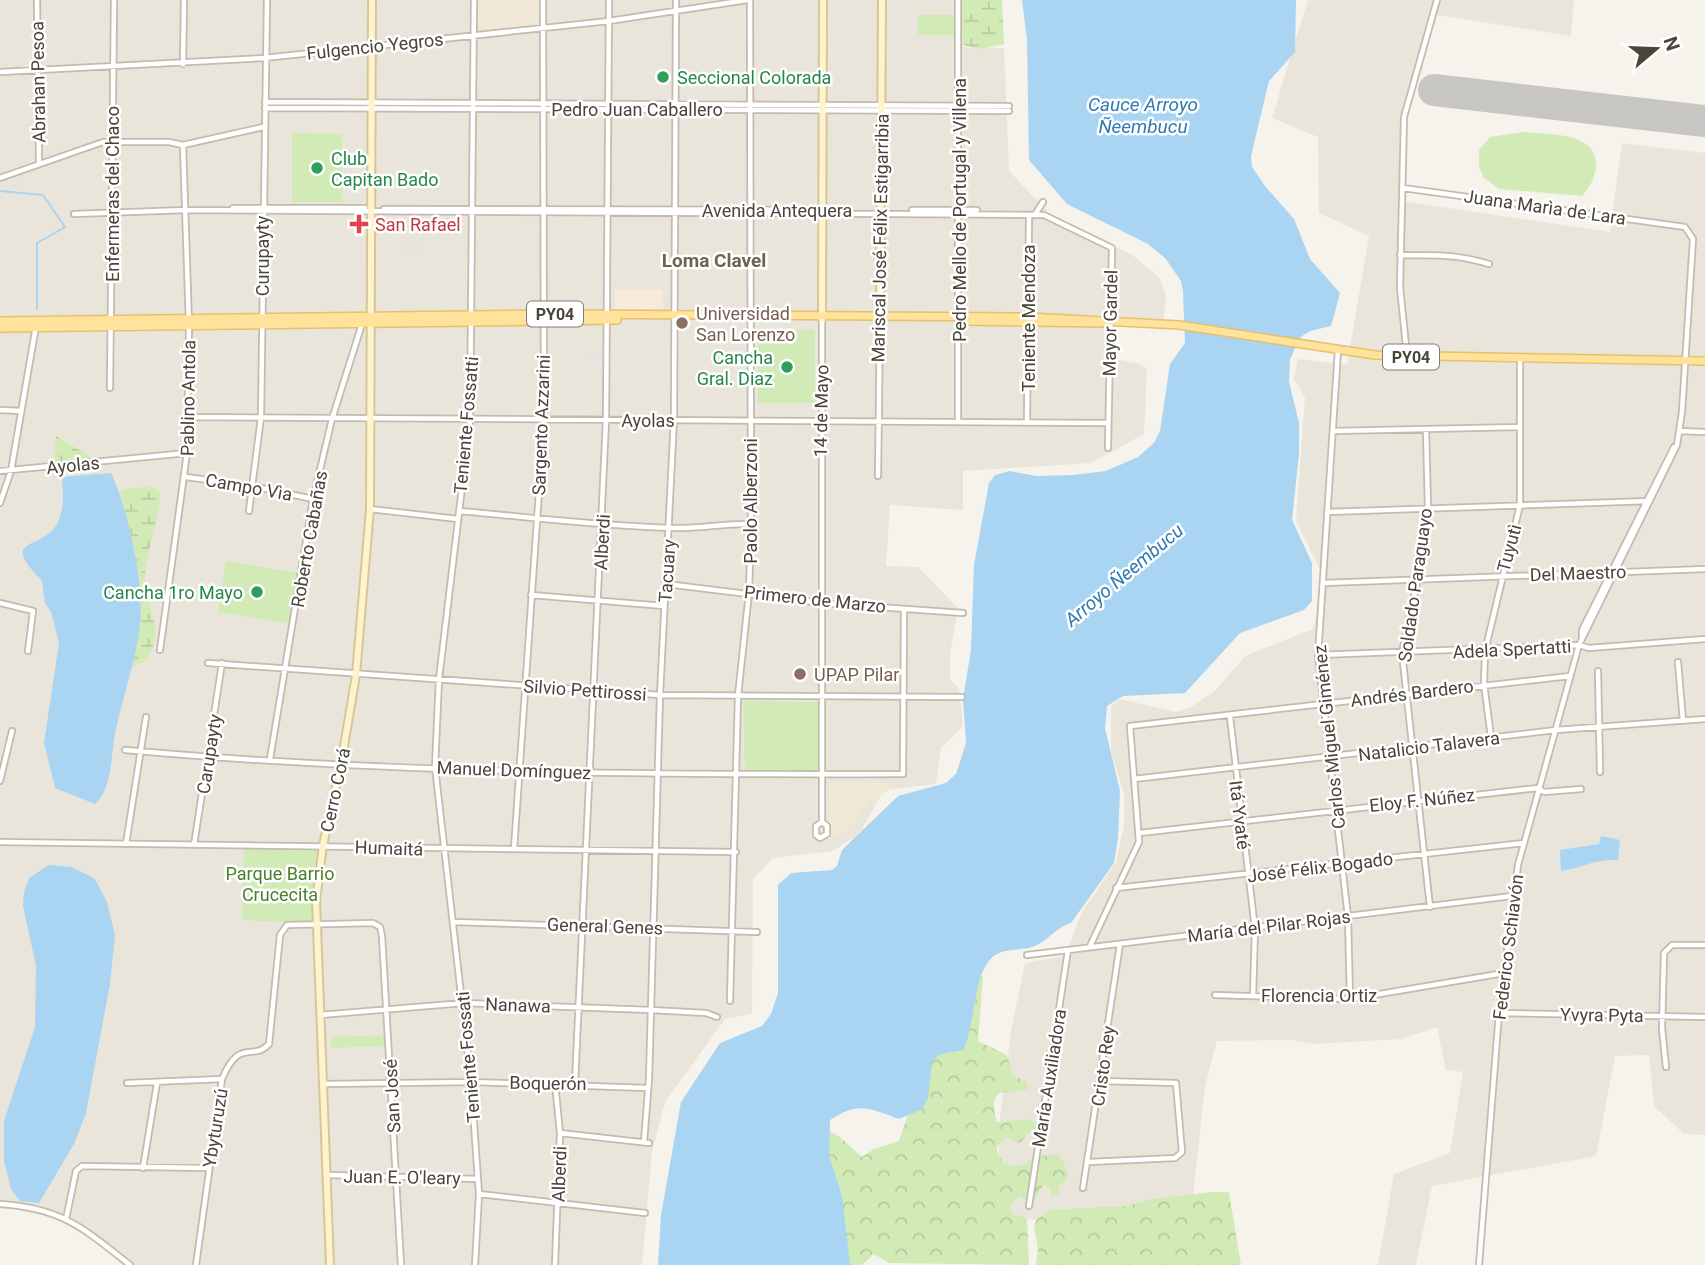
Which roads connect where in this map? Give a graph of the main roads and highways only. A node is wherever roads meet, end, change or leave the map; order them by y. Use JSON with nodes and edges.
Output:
{"nodes":[{"id":1,"x":371,"y":319,"type":"junction"},
{"id":2,"x":0,"y":321,"type":"edge"},
{"id":3,"x":262,"y":321,"type":"junction"},
{"id":4,"x":36,"y":324,"type":"junction"},
{"id":5,"x":0,"y":328,"type":"edge"},
{"id":6,"x":1705,"y":361,"type":"edge"}],
"edges":[{"from":1,"to":3,"type":"main road","number":"PY04"},
{"from":1,"to":3,"type":"main road","number":"PY04"},
{"from":1,"to":6,"type":"main road","number":"PY04"},
{"from":2,"to":4,"type":"main road","number":"PY04"},
{"from":3,"to":4,"type":"main road","number":"PY04"},
{"from":4,"to":5,"type":"main road","number":"PY04"}]}
